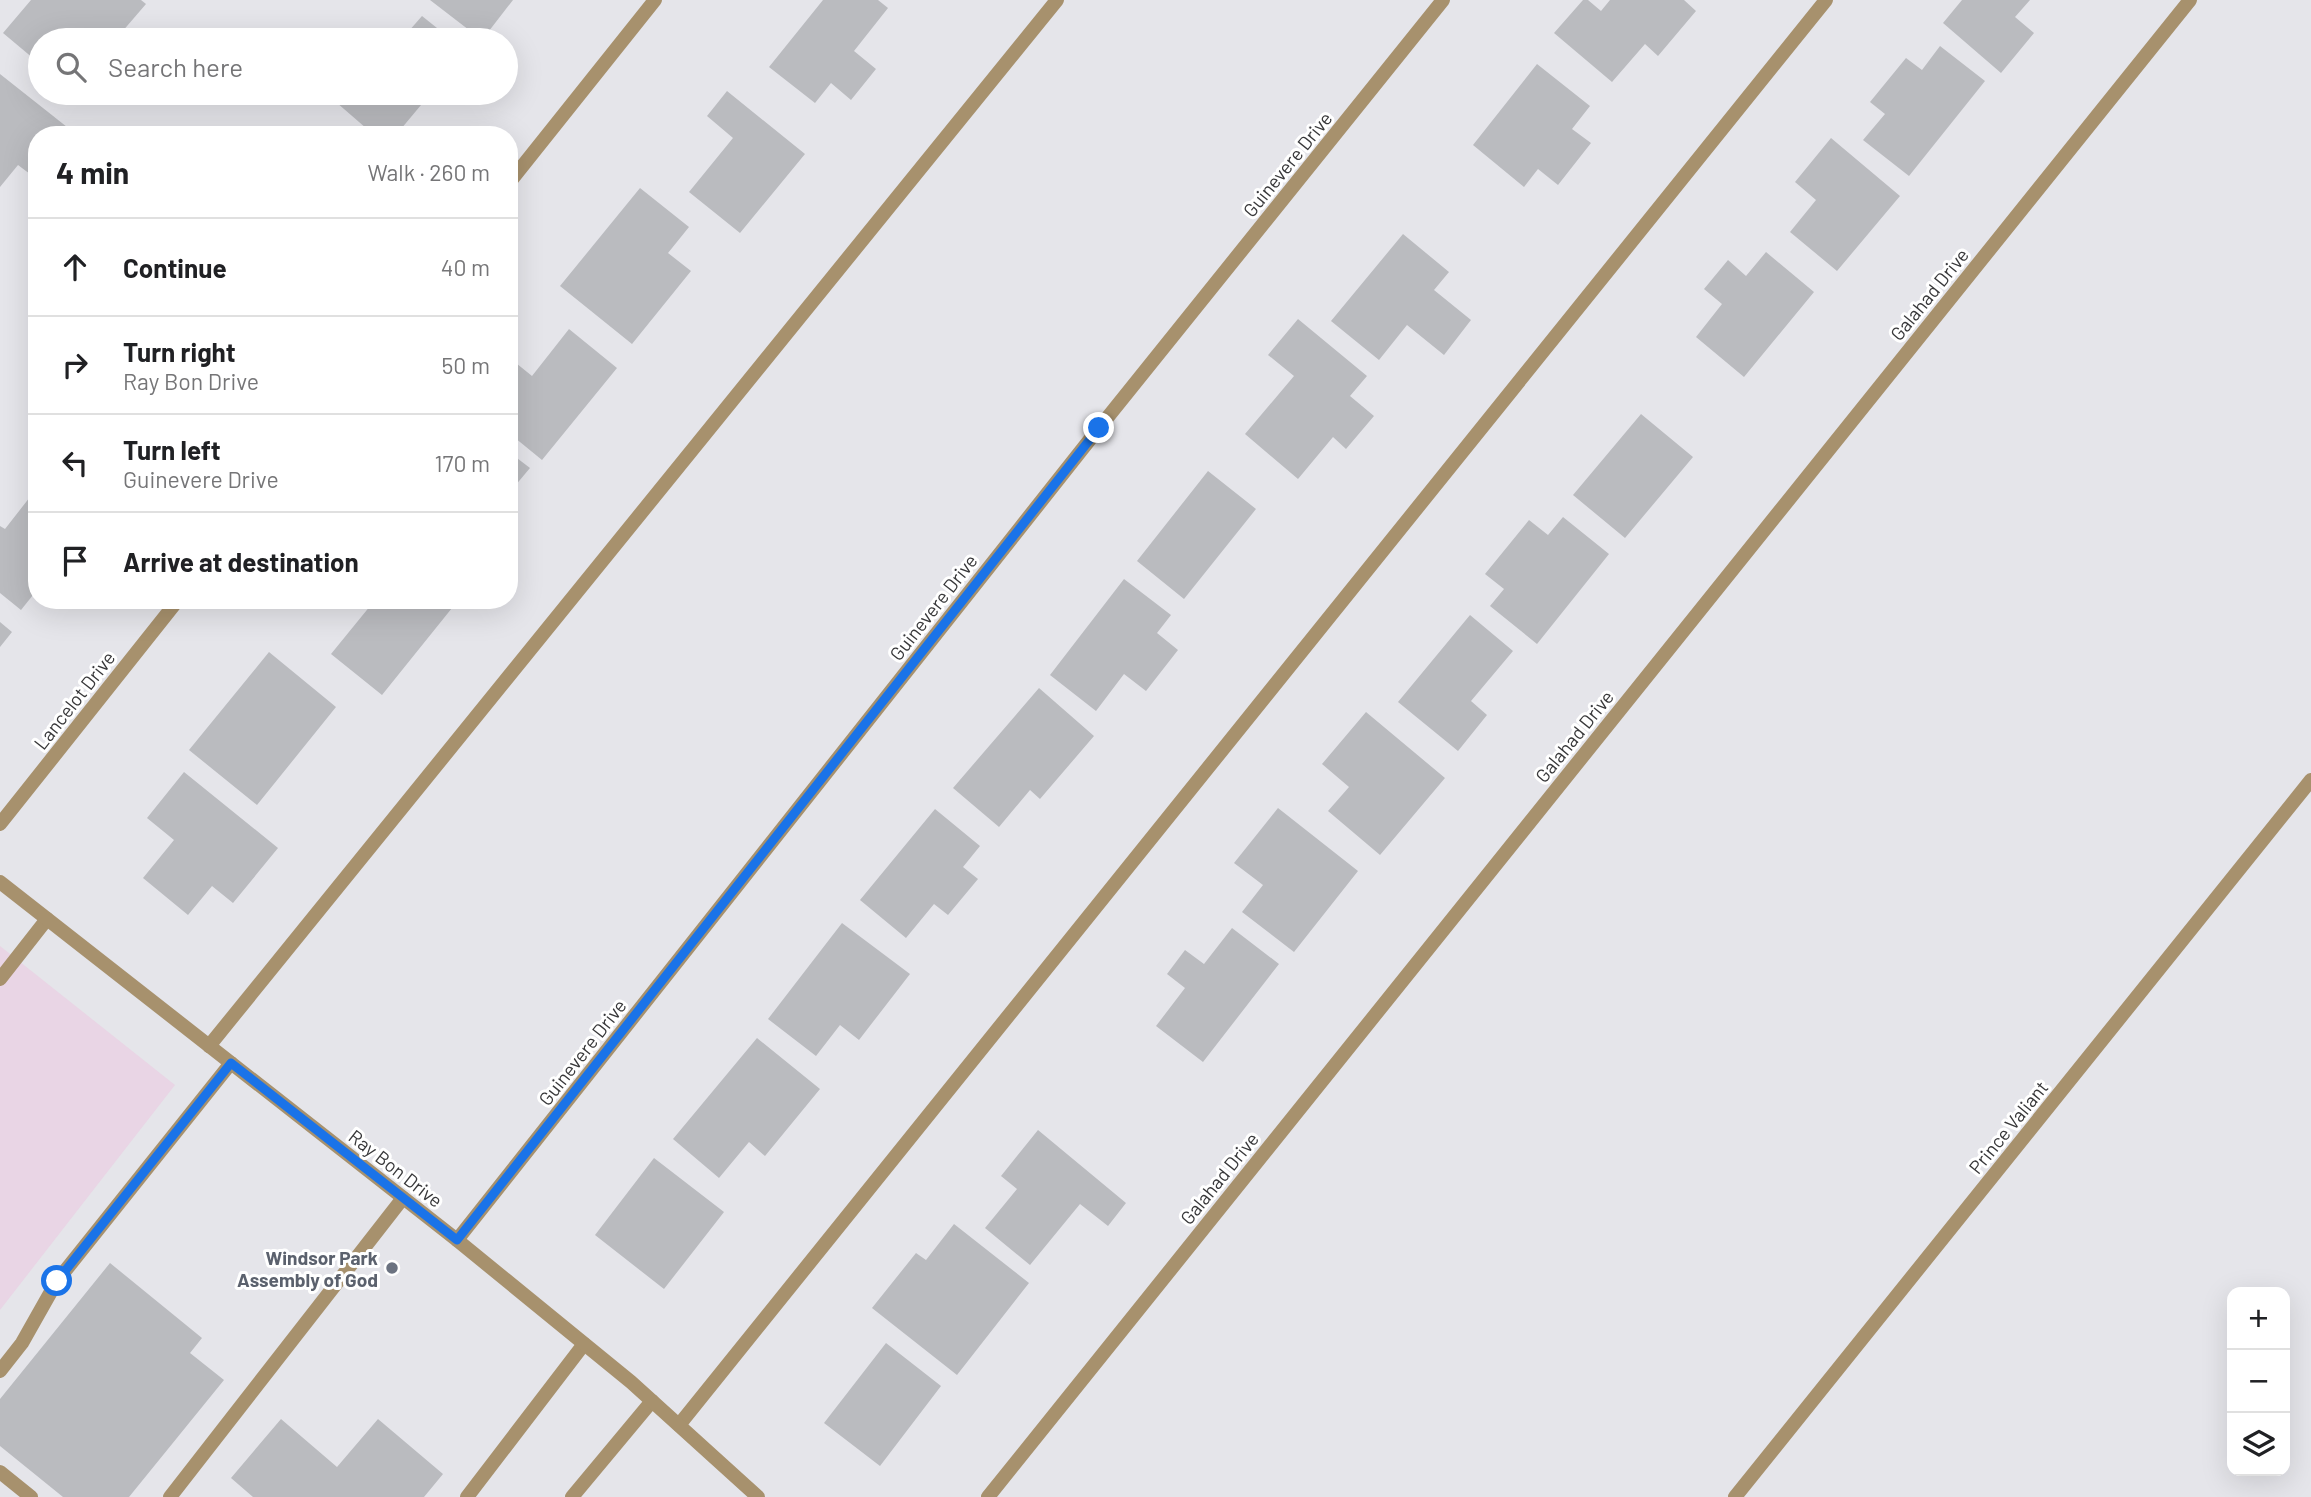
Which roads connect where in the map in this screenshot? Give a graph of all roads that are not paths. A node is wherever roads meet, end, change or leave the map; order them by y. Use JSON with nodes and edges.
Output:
{"nodes":[{"id":1,"x":655,"y":0,"type":"edge"},
{"id":2,"x":1057,"y":0,"type":"edge"},
{"id":3,"x":1443,"y":0,"type":"edge"},
{"id":4,"x":1826,"y":0,"type":"edge"},
{"id":5,"x":2190,"y":0,"type":"edge"},
{"id":6,"x":518,"y":172,"type":"edge"},
{"id":7,"x":171,"y":609,"type":"edge"},
{"id":8,"x":2311,"y":780,"type":"edge"},
{"id":9,"x":0,"y":824,"type":"edge"},
{"id":10,"x":0,"y":882,"type":"edge"},
{"id":11,"x":47,"y":919,"type":"junction"},
{"id":12,"x":0,"y":979,"type":"edge"},
{"id":13,"x":209,"y":1046,"type":"junction"},
{"id":14,"x":231,"y":1063,"type":"junction"},
{"id":15,"x":403,"y":1198,"type":"junction"},
{"id":16,"x":457,"y":1240,"type":"junction"},
{"id":17,"x":584,"y":1344,"type":"junction"},
{"id":18,"x":0,"y":1371,"type":"edge"},
{"id":19,"x":652,"y":1401,"type":"junction"},
{"id":20,"x":679,"y":1425,"type":"junction"},
{"id":21,"x":0,"y":1472,"type":"edge"},
{"id":22,"x":31,"y":1497,"type":"edge"},
{"id":23,"x":170,"y":1497,"type":"edge"},
{"id":24,"x":467,"y":1497,"type":"edge"},
{"id":25,"x":572,"y":1497,"type":"edge"},
{"id":26,"x":758,"y":1497,"type":"edge"},
{"id":27,"x":988,"y":1497,"type":"edge"},
{"id":28,"x":1735,"y":1497,"type":"edge"}],
"edges":[{"from":1,"to":6,"type":"street"},
{"from":2,"to":13,"type":"street"},
{"from":3,"to":16,"type":"street","name":"Guinevere Drive"},
{"from":4,"to":20,"type":"street"},
{"from":5,"to":27,"type":"street","name":"Galahad Drive"},
{"from":7,"to":9,"type":"street","name":"Lancelot Drive"},
{"from":8,"to":28,"type":"street","name":"Prince Valiant"},
{"from":10,"to":11,"type":"street","name":"Ray Bon Drive"},
{"from":11,"to":12,"type":"street"},
{"from":11,"to":13,"type":"street","name":"Ray Bon Drive"},
{"from":13,"to":14,"type":"street","name":"Ray Bon Drive"},
{"from":14,"to":15,"type":"street","name":"Ray Bon Drive"},
{"from":14,"to":18,"type":"street"},
{"from":15,"to":16,"type":"street","name":"Ray Bon Drive"},
{"from":15,"to":23,"type":"street"},
{"from":16,"to":17,"type":"street","name":"Ray Bon Drive"},
{"from":17,"to":19,"type":"street","name":"Ray Bon Drive"},
{"from":17,"to":24,"type":"street"},
{"from":19,"to":20,"type":"street","name":"Ray Bon Drive"},
{"from":19,"to":25,"type":"street"},
{"from":20,"to":26,"type":"street","name":"Ray Bon Drive"},
{"from":21,"to":22,"type":"street"}]}
